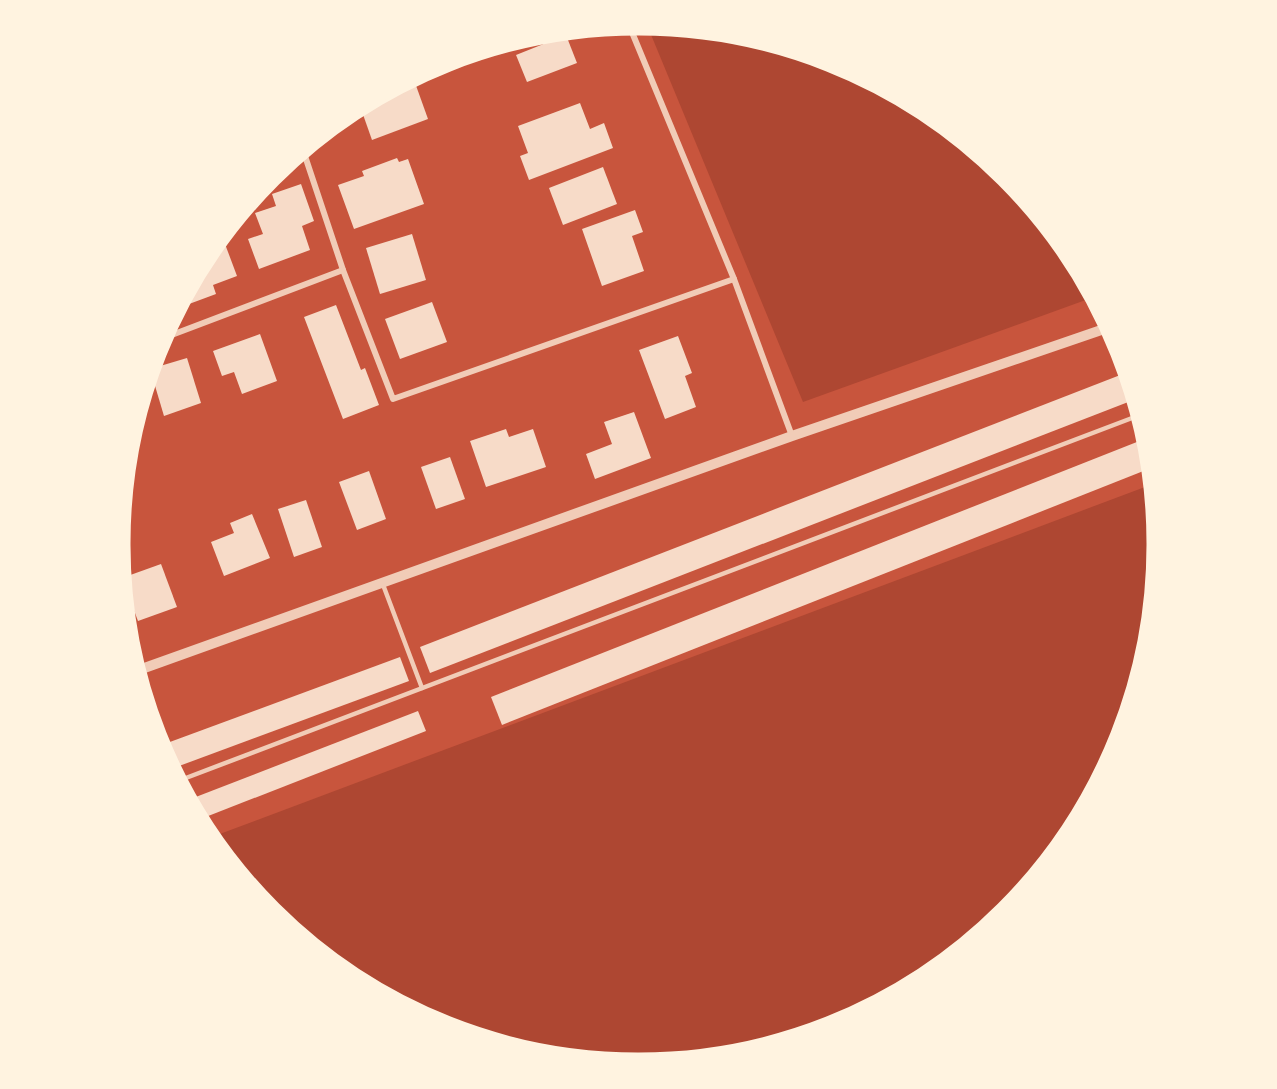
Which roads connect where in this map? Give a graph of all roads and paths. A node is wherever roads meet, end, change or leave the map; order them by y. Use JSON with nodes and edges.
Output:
{"nodes":[{"id":1,"x":633,"y":34,"type":"edge"},
{"id":2,"x":306,"y":158,"type":"edge"},
{"id":3,"x":343,"y":270,"type":"junction"},
{"id":4,"x":734,"y":279,"type":"junction"},
{"id":5,"x":1101,"y":330,"type":"edge"},
{"id":6,"x":174,"y":334,"type":"edge"},
{"id":7,"x":1132,"y":418,"type":"edge"},
{"id":8,"x":792,"y":436,"type":"junction"},
{"id":9,"x":382,"y":582,"type":"junction"},
{"id":10,"x":144,"y":668,"type":"edge"},
{"id":11,"x":422,"y":688,"type":"junction"},
{"id":12,"x":185,"y":778,"type":"edge"}],
"edges":[{"from":1,"to":4,"type":"street"},
{"from":2,"to":3,"type":"street"},
{"from":3,"to":4,"type":"street"},
{"from":3,"to":6,"type":"street"},
{"from":4,"to":8,"type":"street"},
{"from":5,"to":8,"type":"street"},
{"from":7,"to":11,"type":"lane"},
{"from":8,"to":9,"type":"street"},
{"from":9,"to":10,"type":"street"},
{"from":9,"to":11,"type":"lane"},
{"from":11,"to":12,"type":"lane"}]}
